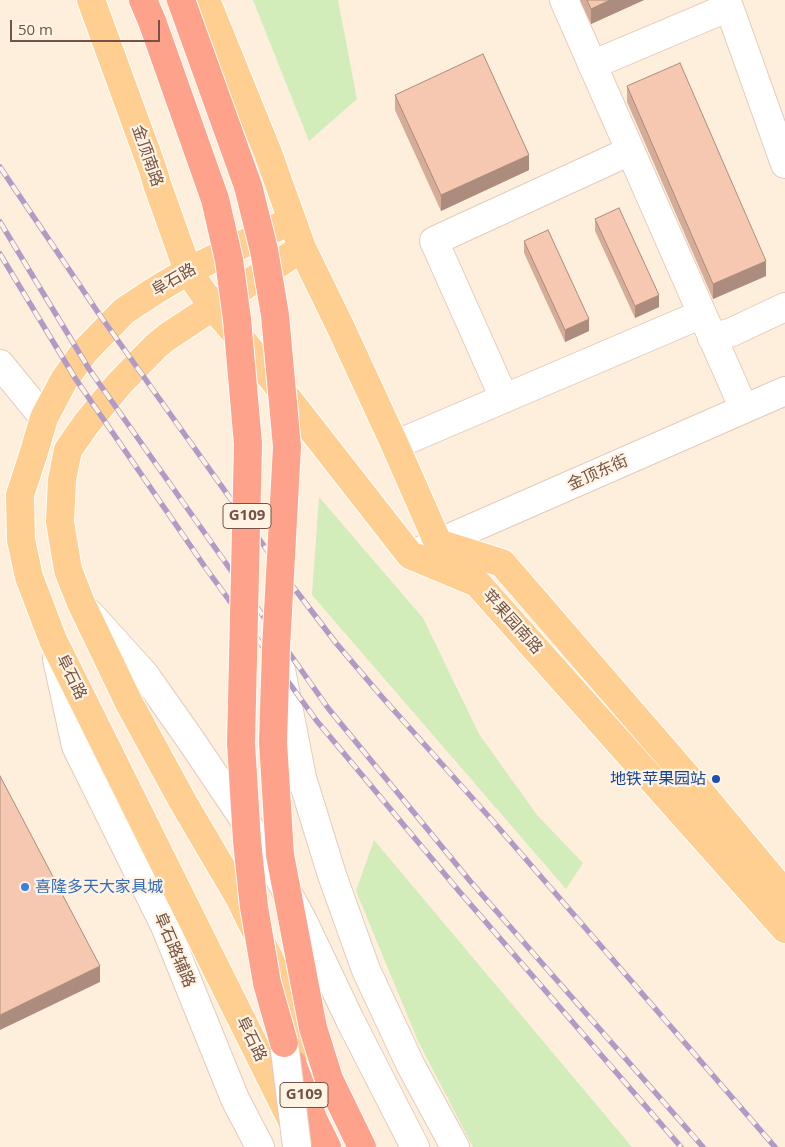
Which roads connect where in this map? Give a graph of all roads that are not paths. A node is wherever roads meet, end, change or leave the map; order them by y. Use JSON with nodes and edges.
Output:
{"nodes":[{"id":1,"x":91,"y":0,"type":"edge"},
{"id":2,"x":143,"y":0,"type":"edge"},
{"id":3,"x":181,"y":0,"type":"edge"},
{"id":4,"x":206,"y":0,"type":"edge"},
{"id":5,"x":564,"y":0,"type":"edge"},
{"id":6,"x":727,"y":4,"type":"edge"},
{"id":7,"x":592,"y":65,"type":"junction"},
{"id":8,"x":630,"y":151,"type":"junction"},
{"id":9,"x":785,"y":164,"type":"edge"},
{"id":10,"x":292,"y":220,"type":"junction"},
{"id":11,"x":302,"y":248,"type":"junction"},
{"id":12,"x":188,"y":271,"type":"junction"},
{"id":13,"x":212,"y":307,"type":"junction"},
{"id":14,"x":785,"y":307,"type":"edge"},
{"id":15,"x":707,"y":326,"type":"junction"},
{"id":16,"x":0,"y":364,"type":"edge"},
{"id":17,"x":785,"y":391,"type":"edge"},
{"id":18,"x":504,"y":398,"type":"junction"},
{"id":19,"x":744,"y":409,"type":"junction"},
{"id":20,"x":44,"y":418,"type":"junction"},
{"id":21,"x":395,"y":445,"type":"junction"},
{"id":22,"x":438,"y":543,"type":"junction"},
{"id":23,"x":410,"y":555,"type":"junction"},
{"id":24,"x":81,"y":603,"type":"junction"},
{"id":25,"x":53,"y":640,"type":"junction"},
{"id":26,"x":276,"y":648,"type":"junction"},
{"id":27,"x":785,"y":894,"type":"edge"},
{"id":28,"x":785,"y":929,"type":"edge"},
{"id":29,"x":284,"y":1043,"type":"junction"},
{"id":30,"x":260,"y":1147,"type":"edge"},
{"id":31,"x":297,"y":1147,"type":"edge"},
{"id":32,"x":304,"y":1147,"type":"edge"},
{"id":33,"x":327,"y":1147,"type":"edge"},
{"id":34,"x":363,"y":1147,"type":"edge"},
{"id":35,"x":415,"y":1147,"type":"edge"},
{"id":36,"x":455,"y":1147,"type":"edge"}],
"edges":[{"from":1,"to":12,"type":"main road","name":"金顶南路"},
{"from":2,"to":29,"type":"highway","name":"阜石路","number":"G109","bridge":true},
{"from":3,"to":26,"type":"highway","number":"G109","bridge":true},
{"from":4,"to":10,"type":"main road"},
{"from":5,"to":7,"type":"street"},
{"from":6,"to":7,"type":"street"},
{"from":6,"to":9,"type":"street"},
{"from":7,"to":8,"type":"street"},
{"from":8,"to":15,"type":"street"},
{"from":8,"to":18,"type":"street"},
{"from":10,"to":11,"type":"main road"},
{"from":10,"to":12,"type":"main road","name":"阜石路"},
{"from":11,"to":13,"type":"main road"},
{"from":11,"to":21,"type":"main road"},
{"from":12,"to":13,"type":"main road","name":"金顶南路"},
{"from":12,"to":20,"type":"main road","name":"阜石路"},
{"from":13,"to":23,"type":"main road","name":"苹果园南路"},
{"from":13,"to":24,"type":"main road"},
{"from":14,"to":15,"type":"street"},
{"from":15,"to":18,"type":"street"},
{"from":15,"to":19,"type":"street"},
{"from":16,"to":20,"type":"street"},
{"from":17,"to":19,"type":"street","name":"金顶东街"},
{"from":18,"to":21,"type":"street"},
{"from":19,"to":22,"type":"street","name":"金顶东街"},
{"from":20,"to":25,"type":"main road","name":"阜石路"},
{"from":21,"to":22,"type":"main road"},
{"from":22,"to":23,"type":"street","name":"金顶东街"},
{"from":22,"to":27,"type":"main road","name":"苹果园南路"},
{"from":23,"to":28,"type":"main road","name":"苹果园南路"},
{"from":24,"to":34,"type":"main road"},
{"from":24,"to":35,"type":"street"},
{"from":25,"to":30,"type":"street","name":"阜石路辅路"},
{"from":25,"to":32,"type":"main road","name":"阜石路"},
{"from":26,"to":34,"type":"highway","number":"G109","bridge":true},
{"from":26,"to":36,"type":"street","bridge":true},
{"from":29,"to":31,"type":"street","bridge":true},
{"from":29,"to":33,"type":"highway","name":"阜石路","number":"G109","bridge":true}]}
